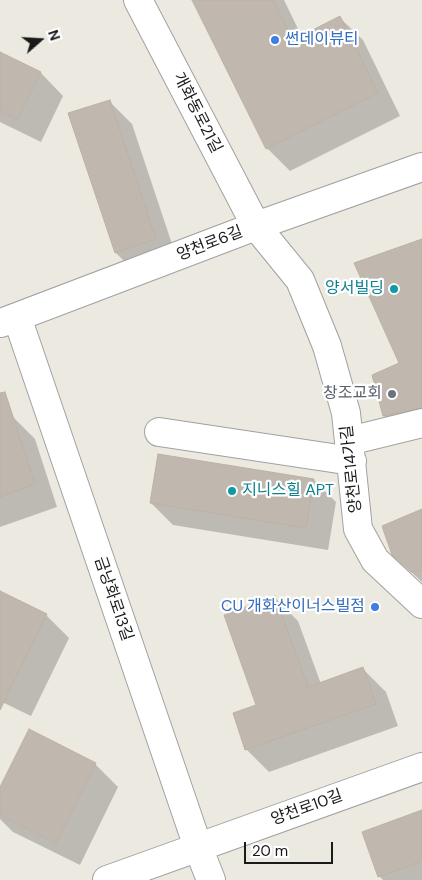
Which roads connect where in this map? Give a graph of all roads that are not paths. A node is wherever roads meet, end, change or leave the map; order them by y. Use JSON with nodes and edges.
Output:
{"nodes":[{"id":1,"x":138,"y":0,"type":"edge"},
{"id":2,"x":422,"y":167,"type":"edge"},
{"id":3,"x":256,"y":226,"type":"junction"},
{"id":4,"x":9,"y":320,"type":"edge"},
{"id":5,"x":422,"y":423,"type":"edge"},
{"id":6,"x":159,"y":432,"type":"dead end"},
{"id":7,"x":350,"y":451,"type":"junction"},
{"id":8,"x":419,"y":597,"type":"edge"},
{"id":9,"x":422,"y":767,"type":"edge"},
{"id":10,"x":198,"y":847,"type":"junction"},
{"id":11,"x":107,"y":880,"type":"edge"},
{"id":12,"x":211,"y":880,"type":"edge"}],
"edges":[{"from":1,"to":3,"type":"street","name":"개화동로21길"},
{"from":2,"to":3,"type":"street","name":"양천로6길"},
{"from":3,"to":4,"type":"street","name":"양천로6길"},
{"from":3,"to":7,"type":"street","name":"양천로14가길"},
{"from":4,"to":10,"type":"street","name":"금낭화로13길"},
{"from":5,"to":7,"type":"street"},
{"from":6,"to":7,"type":"street"},
{"from":7,"to":8,"type":"street","name":"양천로14가길"},
{"from":9,"to":10,"type":"street","name":"양천로10길"},
{"from":10,"to":11,"type":"street","name":"양천로10길"},
{"from":10,"to":12,"type":"street","name":"금낭화로13길"}]}
